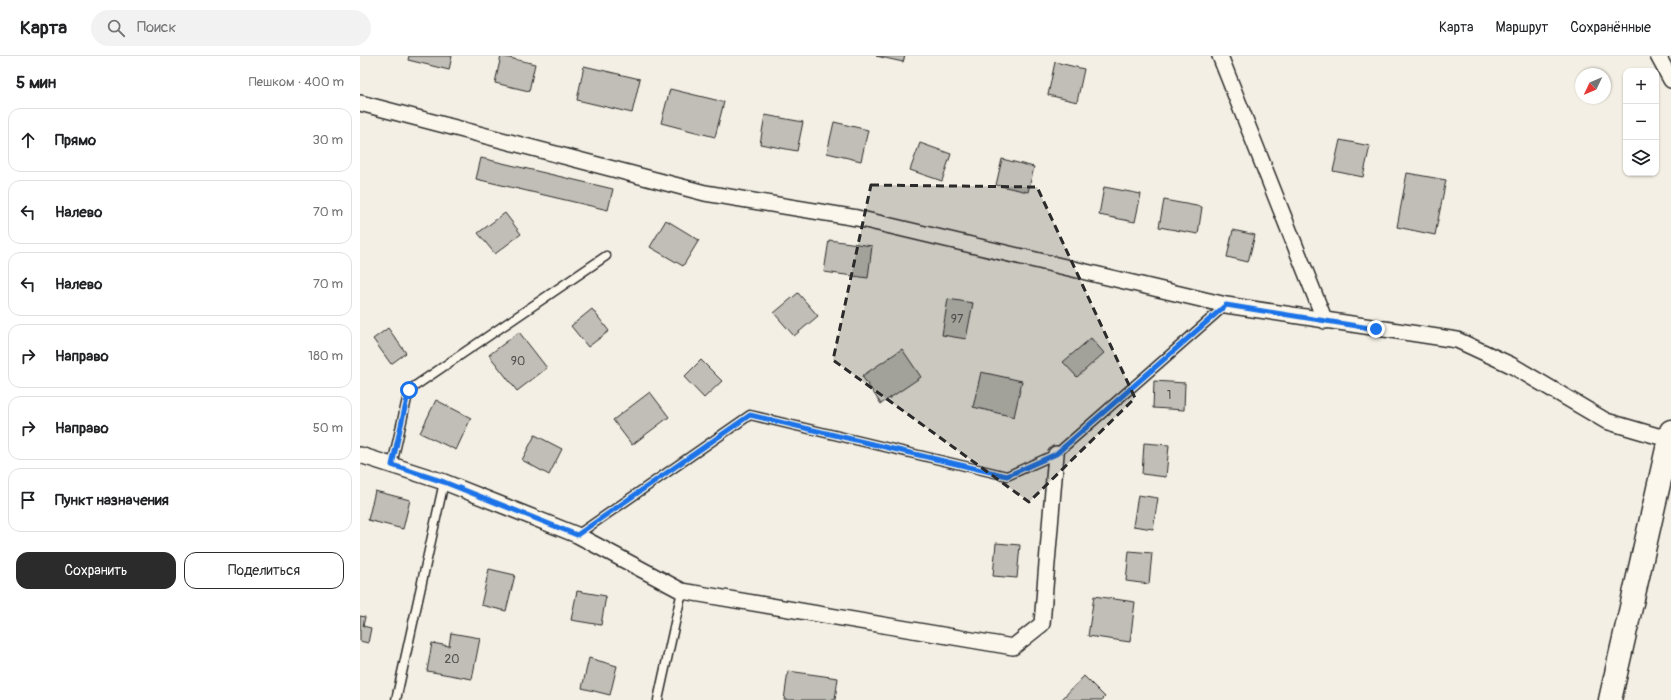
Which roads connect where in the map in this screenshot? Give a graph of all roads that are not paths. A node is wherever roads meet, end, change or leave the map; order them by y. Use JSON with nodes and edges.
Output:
{"nodes":[{"id":1,"x":1220,"y":56,"type":"edge"},
{"id":2,"x":1658,"y":56,"type":"edge"},
{"id":3,"x":1671,"y":80,"type":"edge"},
{"id":4,"x":360,"y":103,"type":"edge"},
{"id":5,"x":606,"y":256,"type":"dead end"},
{"id":6,"x":1226,"y":305,"type":"junction"},
{"id":7,"x":1325,"y":321,"type":"junction"},
{"id":8,"x":1670,"y":437,"type":"edge"},
{"id":9,"x":1056,"y":454,"type":"junction"},
{"id":10,"x":360,"y":455,"type":"edge"},
{"id":11,"x":392,"y":465,"type":"junction"},
{"id":12,"x":444,"y":482,"type":"junction"},
{"id":13,"x":577,"y":535,"type":"junction"},
{"id":14,"x":682,"y":591,"type":"junction"},
{"id":15,"x":396,"y":700,"type":"edge"},
{"id":16,"x":658,"y":700,"type":"edge"},
{"id":17,"x":1610,"y":700,"type":"edge"}],
"edges":[{"from":1,"to":7,"type":"street"},
{"from":2,"to":3,"type":"street"},
{"from":4,"to":6,"type":"street"},
{"from":5,"to":11,"type":"lane"},
{"from":6,"to":7,"type":"street"},
{"from":6,"to":9,"type":"lane"},
{"from":7,"to":8,"type":"street"},
{"from":8,"to":17,"type":"street"},
{"from":9,"to":13,"type":"lane"},
{"from":9,"to":14,"type":"street"},
{"from":10,"to":11,"type":"street"},
{"from":11,"to":12,"type":"street"},
{"from":12,"to":13,"type":"street"},
{"from":12,"to":15,"type":"lane"},
{"from":13,"to":14,"type":"street"},
{"from":14,"to":16,"type":"lane"}]}
